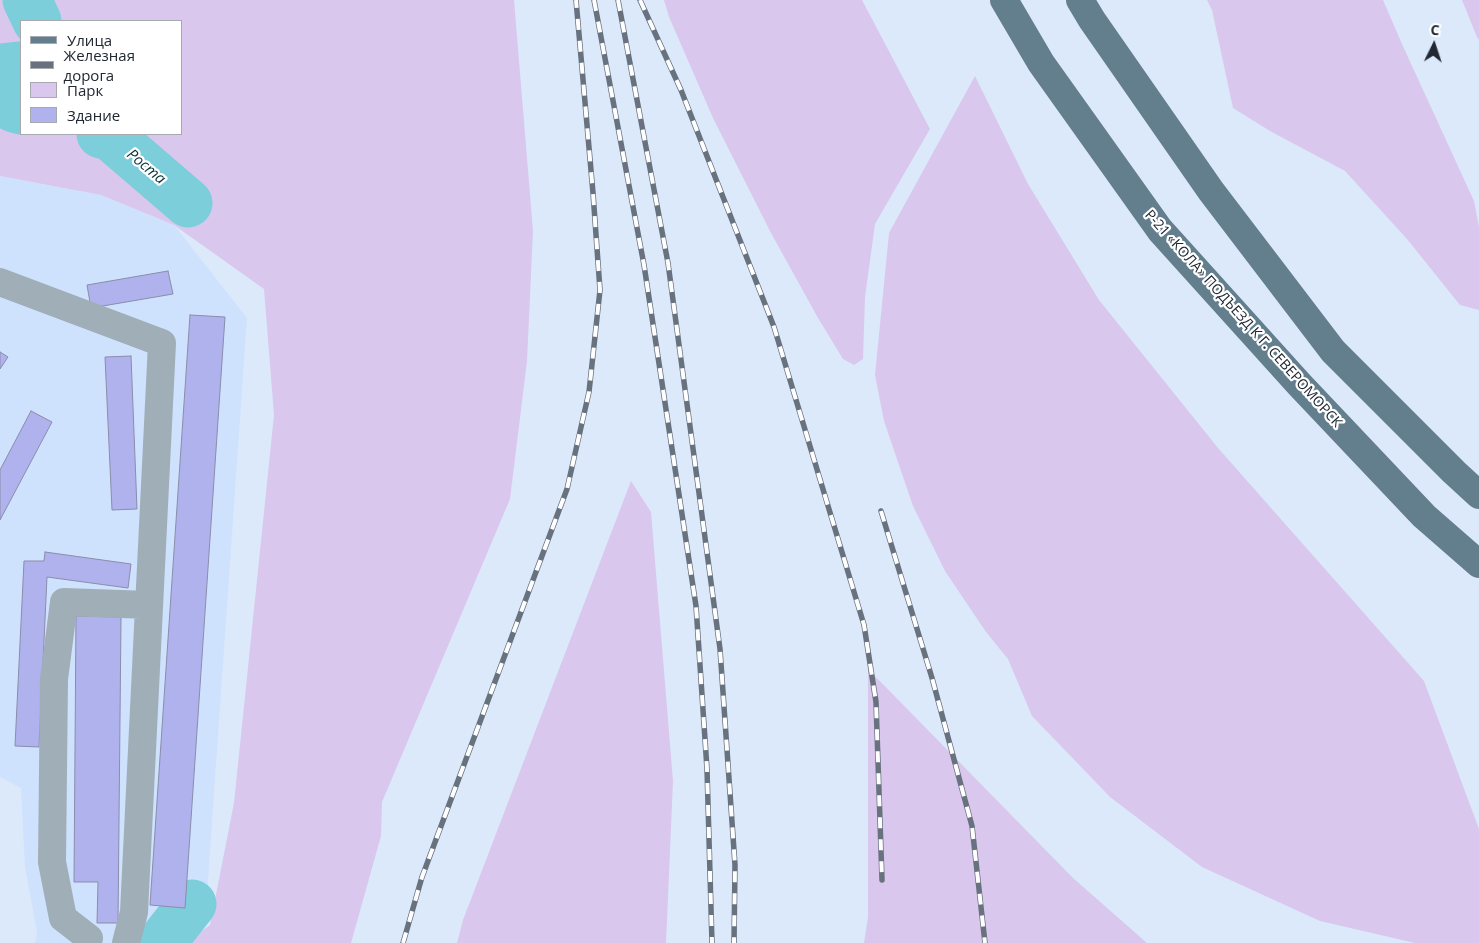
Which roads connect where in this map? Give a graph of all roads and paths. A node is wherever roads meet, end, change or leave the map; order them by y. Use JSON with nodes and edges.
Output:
{"nodes":[{"id":1,"x":1004,"y":0,"type":"edge"},
{"id":2,"x":1080,"y":0,"type":"edge"},
{"id":3,"x":0,"y":282,"type":"edge"},
{"id":4,"x":1479,"y":495,"type":"edge"},
{"id":5,"x":1479,"y":564,"type":"edge"},
{"id":6,"x":149,"y":605,"type":"junction"},
{"id":7,"x":87,"y":940,"type":"edge"},
{"id":8,"x":125,"y":943,"type":"edge"}],
"edges":[{"from":1,"to":5,"type":"main road","name":"Р-21 «КОЛА» ПОДЪЕЗД К Г. СЕВЕРОМОРСК"},
{"from":2,"to":4,"type":"main road"},
{"from":3,"to":6,"type":"lane"},
{"from":6,"to":7,"type":"lane"},
{"from":6,"to":8,"type":"lane"},
{"from":7,"to":8,"type":"lane"}]}
